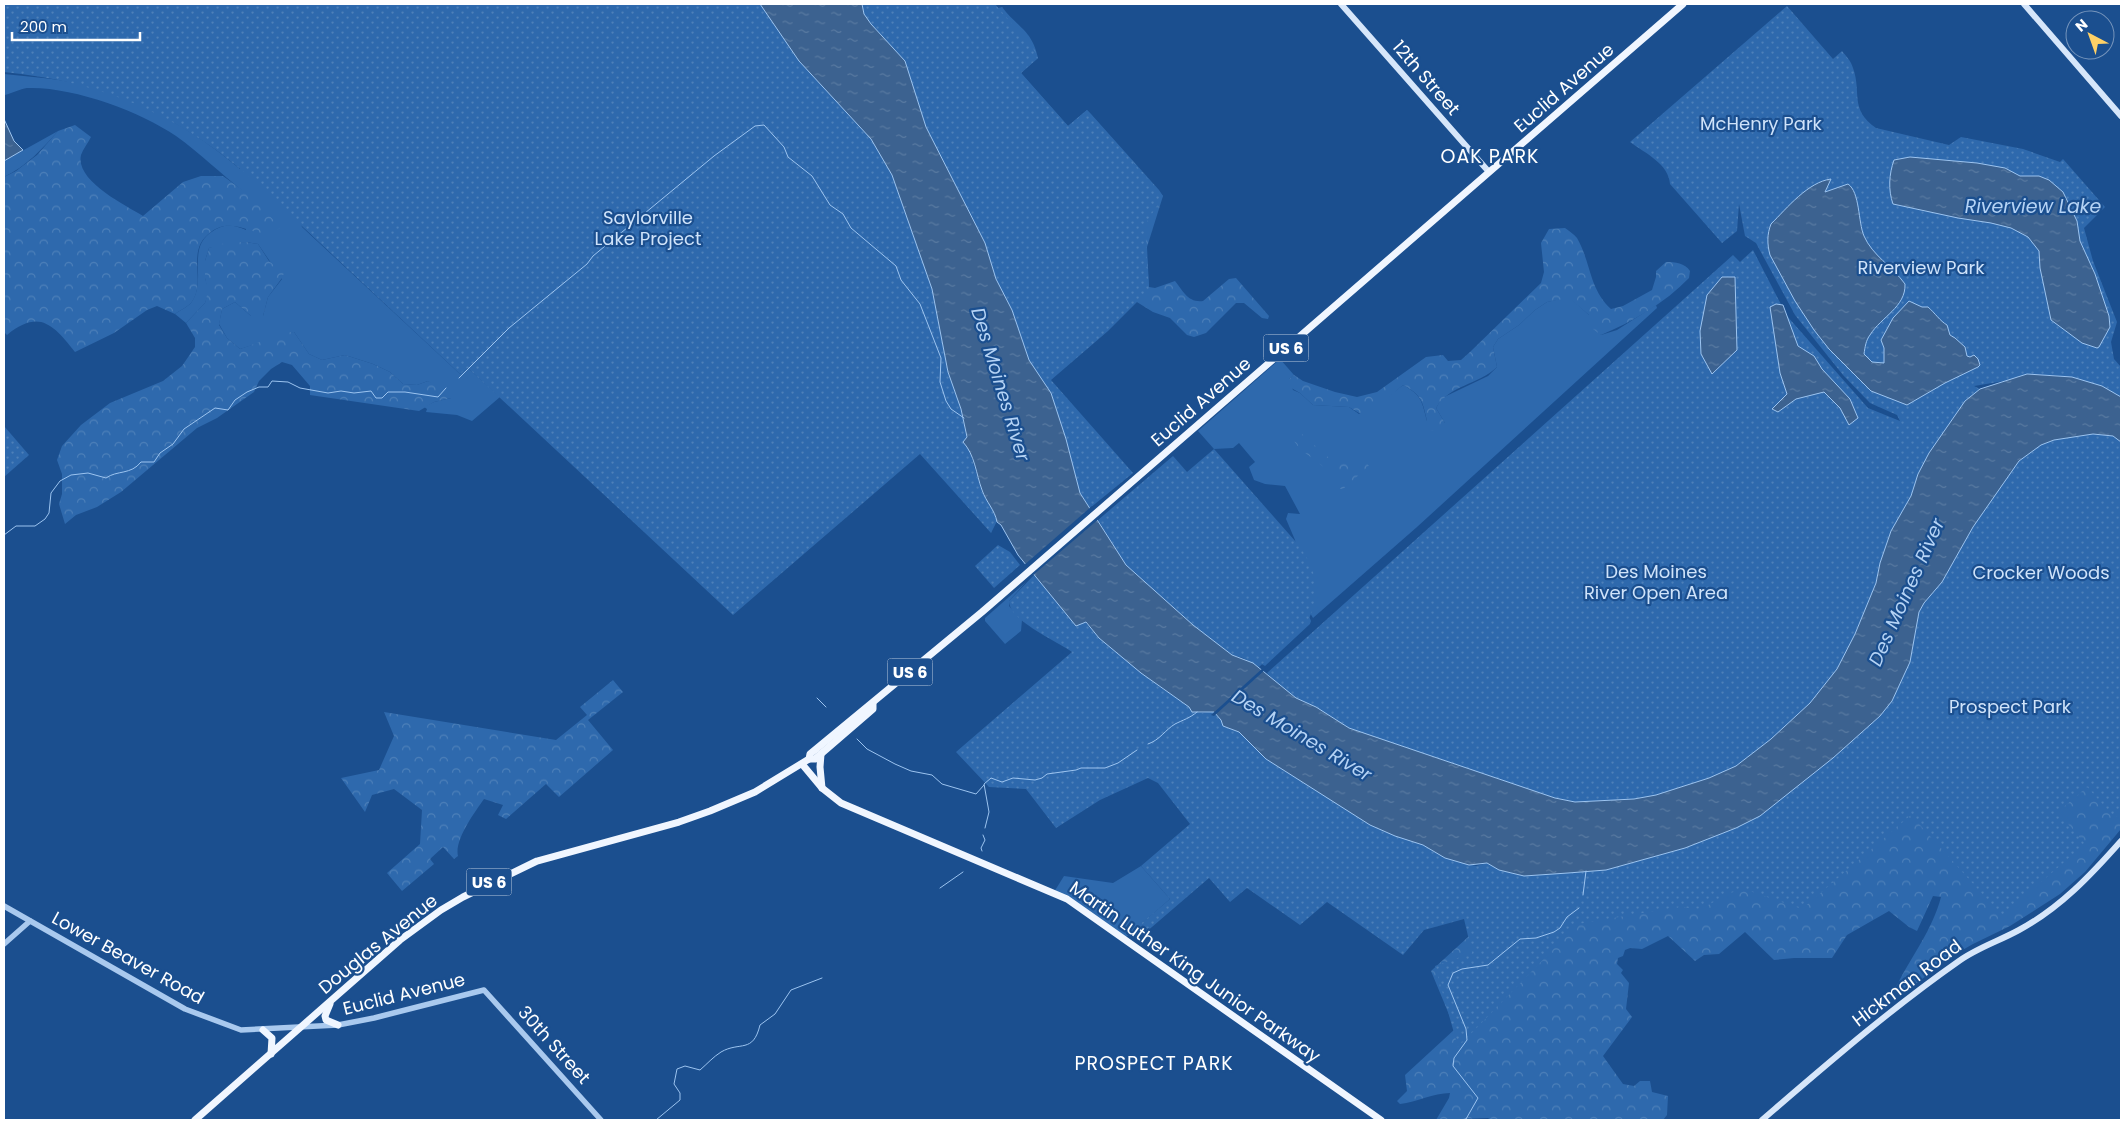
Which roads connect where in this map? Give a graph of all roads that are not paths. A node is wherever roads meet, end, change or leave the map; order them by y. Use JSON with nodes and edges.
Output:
{"nodes":[{"id":1,"x":1341,"y":4,"type":"edge"},
{"id":2,"x":1683,"y":4,"type":"edge"},
{"id":3,"x":2024,"y":4,"type":"edge"},
{"id":4,"x":2121,"y":116,"type":"edge"},
{"id":5,"x":1489,"y":172,"type":"junction"},
{"id":6,"x":872,"y":704,"type":"junction"},
{"id":7,"x":821,"y":754,"type":"junction"},
{"id":8,"x":809,"y":759,"type":"junction"},
{"id":9,"x":802,"y":764,"type":"junction"},
{"id":10,"x":822,"y":788,"type":"junction"},
{"id":11,"x":2121,"y":841,"type":"edge"},
{"id":12,"x":4,"y":906,"type":"edge"},
{"id":13,"x":30,"y":921,"type":"junction"},
{"id":14,"x":4,"y":944,"type":"edge"},
{"id":15,"x":484,"y":990,"type":"joint"},
{"id":16,"x":331,"y":1002,"type":"junction"},
{"id":17,"x":338,"y":1025,"type":"junction"},
{"id":18,"x":301,"y":1028,"type":"junction"},
{"id":19,"x":263,"y":1030,"type":"junction"},
{"id":20,"x":271,"y":1054,"type":"junction"},
{"id":21,"x":195,"y":1120,"type":"edge"},
{"id":22,"x":601,"y":1120,"type":"edge"},
{"id":23,"x":1381,"y":1120,"type":"edge"},
{"id":24,"x":1762,"y":1120,"type":"edge"}],
"edges":[{"from":1,"to":5,"type":"main road","name":"12th Street"},
{"from":2,"to":5,"type":"main road","name":"Euclid Avenue","number":"US 6"},
{"from":3,"to":4,"type":"main road"},
{"from":5,"to":6,"type":"main road","name":"Euclid Avenue","number":"US 6"},
{"from":6,"to":7,"type":"main road","name":"Euclid Avenue","number":"US 6"},
{"from":6,"to":8,"type":"main road","name":"Euclid Avenue","number":"US 6"},
{"from":7,"to":8,"type":"main road","name":"Euclid Avenue","number":"US 6"},
{"from":7,"to":10,"type":"main road"},
{"from":8,"to":9,"type":"main road","name":"Euclid Avenue","number":"US 6"},
{"from":9,"to":10,"type":"main road","name":"Martin Luther King Junior Parkway"},
{"from":9,"to":16,"type":"main road","name":"Douglas Avenue","number":"US 6"},
{"from":10,"to":23,"type":"main road","name":"Martin Luther King Junior Parkway"},
{"from":11,"to":24,"type":"main road","name":"Hickman Road"},
{"from":12,"to":13,"type":"street","name":"Lower Beaver Road"},
{"from":13,"to":14,"type":"street"},
{"from":13,"to":19,"type":"street","name":"Lower Beaver Road"},
{"from":15,"to":17,"type":"street","name":"Euclid Avenue"},
{"from":15,"to":22,"type":"street","name":"30th Street"},
{"from":16,"to":17,"type":"main road"},
{"from":16,"to":18,"type":"main road","name":"Douglas Avenue","number":"US 6"},
{"from":17,"to":18,"type":"street","name":"Euclid Avenue"},
{"from":18,"to":19,"type":"street","name":"Lower Beaver Road"},
{"from":18,"to":20,"type":"main road","name":"Douglas Avenue","number":"US 6"},
{"from":19,"to":20,"type":"main road"},
{"from":20,"to":21,"type":"main road","name":"Douglas Avenue","number":"US 6"}]}
